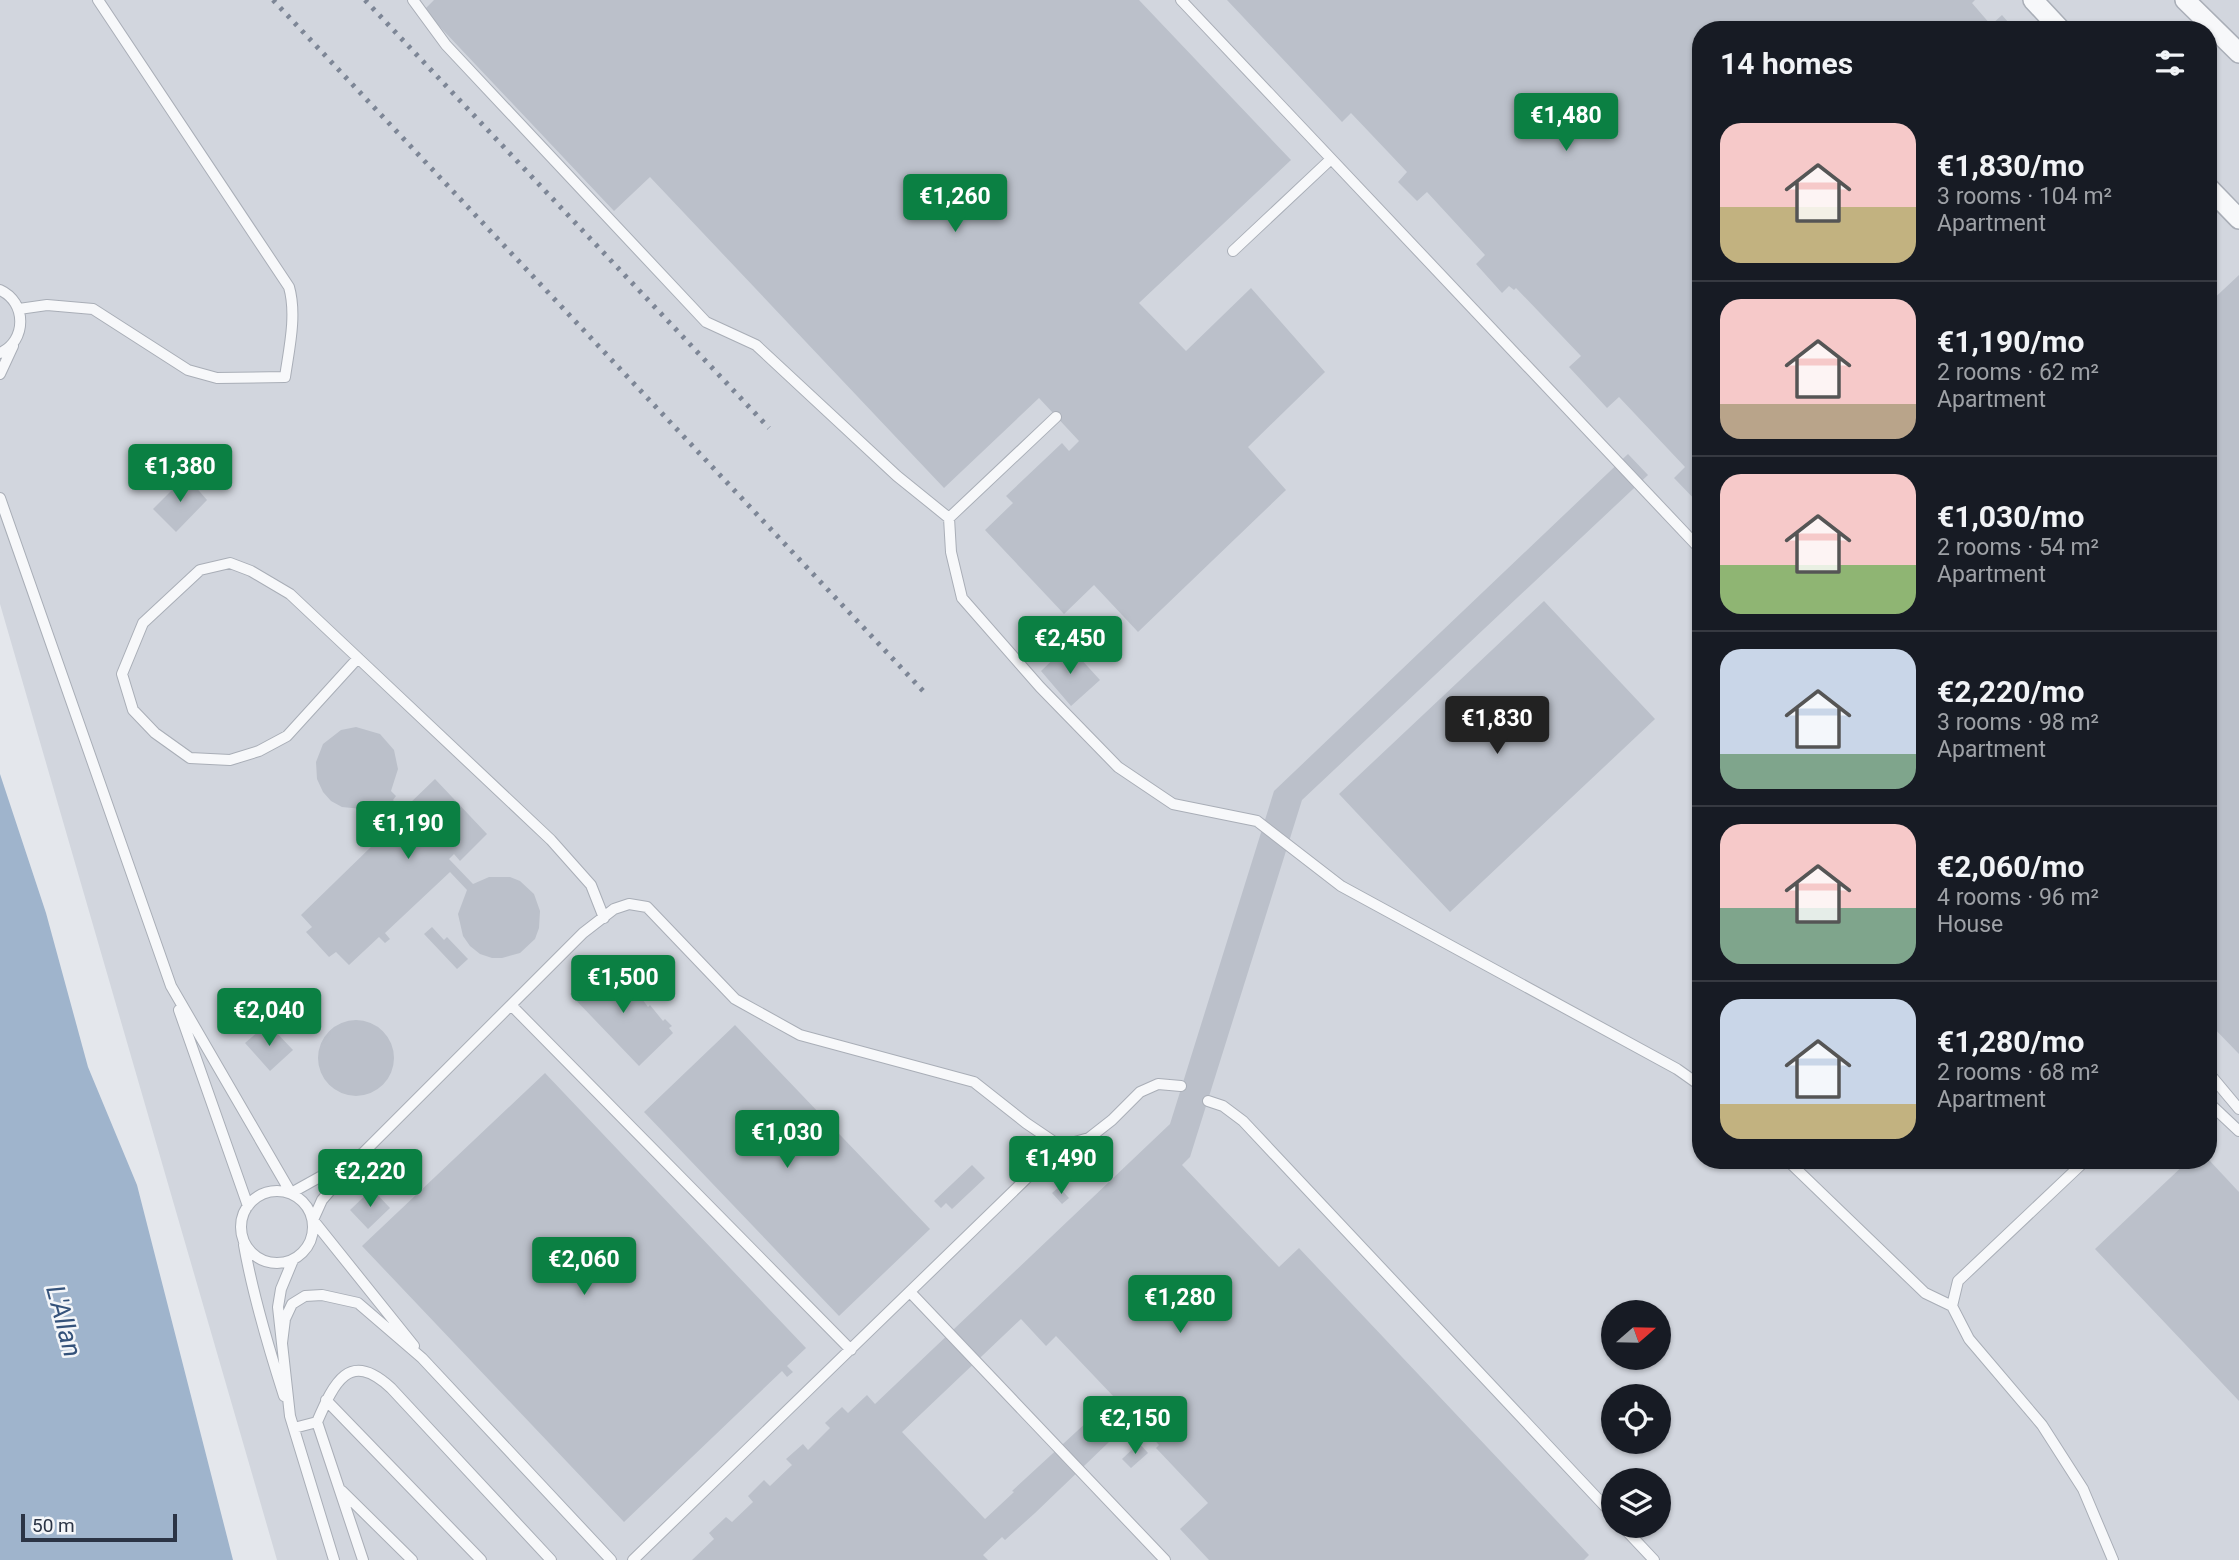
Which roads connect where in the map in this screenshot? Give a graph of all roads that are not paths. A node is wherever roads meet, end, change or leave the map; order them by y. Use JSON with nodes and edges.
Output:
{"nodes":[{"id":1,"x":98,"y":0,"type":"edge"},
{"id":2,"x":413,"y":0,"type":"edge"},
{"id":3,"x":1181,"y":0,"type":"edge"},
{"id":4,"x":2033,"y":0,"type":"edge"},
{"id":5,"x":2185,"y":0,"type":"edge"},
{"id":6,"x":2053,"y":21,"type":"edge"},
{"id":7,"x":2206,"y":21,"type":"edge"},
{"id":8,"x":2217,"y":31,"type":"edge"},
{"id":9,"x":2239,"y":53,"type":"edge"},
{"id":10,"x":1331,"y":159,"type":"junction"},
{"id":11,"x":2217,"y":196,"type":"edge"},
{"id":12,"x":2239,"y":219,"type":"edge"},
{"id":13,"x":1233,"y":251,"type":"dead end"},
{"id":14,"x":0,"y":290,"type":"edge"},
{"id":15,"x":19,"y":309,"type":"junction"},
{"id":16,"x":14,"y":342,"type":"junction"},
{"id":17,"x":0,"y":353,"type":"edge"},
{"id":18,"x":0,"y":374,"type":"edge"},
{"id":19,"x":1056,"y":417,"type":"dead end"},
{"id":20,"x":0,"y":498,"type":"edge"},
{"id":21,"x":949,"y":518,"type":"junction"},
{"id":22,"x":1692,"y":540,"type":"edge"},
{"id":23,"x":358,"y":658,"type":"junction"},
{"id":24,"x":604,"y":918,"type":"junction"},
{"id":25,"x":171,"y":986,"type":"junction"},
{"id":26,"x":511,"y":1005,"type":"junction"},
{"id":27,"x":1692,"y":1080,"type":"edge"},
{"id":28,"x":2217,"y":1083,"type":"edge"},
{"id":29,"x":1181,"y":1086,"type":"dead end"},
{"id":30,"x":1208,"y":1101,"type":"dead end"},
{"id":31,"x":2239,"y":1109,"type":"edge"},
{"id":32,"x":2217,"y":1110,"type":"edge"},
{"id":33,"x":2239,"y":1131,"type":"edge"},
{"id":34,"x":1060,"y":1146,"type":"junction"},
{"id":35,"x":363,"y":1153,"type":"junction"},
{"id":36,"x":1796,"y":1169,"type":"edge"},
{"id":37,"x":2076,"y":1169,"type":"edge"},
{"id":38,"x":290,"y":1194,"type":"junction"},
{"id":39,"x":248,"y":1206,"type":"junction"},
{"id":40,"x":313,"y":1220,"type":"junction"},
{"id":41,"x":244,"y":1241,"type":"junction"},
{"id":42,"x":293,"y":1260,"type":"junction"},
{"id":43,"x":911,"y":1292,"type":"junction"},
{"id":44,"x":1952,"y":1306,"type":"junction"},
{"id":45,"x":282,"y":1343,"type":"junction"},
{"id":46,"x":851,"y":1350,"type":"junction"},
{"id":47,"x":422,"y":1358,"type":"junction"},
{"id":48,"x":326,"y":1400,"type":"junction"},
{"id":49,"x":290,"y":1416,"type":"junction"},
{"id":50,"x":317,"y":1422,"type":"junction"},
{"id":51,"x":294,"y":1428,"type":"junction"},
{"id":52,"x":339,"y":1488,"type":"junction"},
{"id":53,"x":1601,"y":1502,"type":"edge"},
{"id":54,"x":1633,"y":1538,"type":"edge"},
{"id":55,"x":334,"y":1560,"type":"edge"},
{"id":56,"x":363,"y":1560,"type":"edge"},
{"id":57,"x":412,"y":1560,"type":"edge"},
{"id":58,"x":481,"y":1560,"type":"edge"},
{"id":59,"x":551,"y":1560,"type":"edge"},
{"id":60,"x":611,"y":1560,"type":"edge"},
{"id":61,"x":633,"y":1560,"type":"edge"},
{"id":62,"x":1165,"y":1560,"type":"edge"},
{"id":63,"x":1654,"y":1560,"type":"edge"},
{"id":64,"x":2113,"y":1560,"type":"edge"}],
"edges":[{"from":1,"to":15,"type":"lane"},
{"from":2,"to":21,"type":"lane"},
{"from":3,"to":10,"type":"lane"},
{"from":4,"to":6,"type":"street"},
{"from":5,"to":7,"type":"street"},
{"from":8,"to":9,"type":"street"},
{"from":10,"to":13,"type":"lane"},
{"from":10,"to":22,"type":"lane"},
{"from":11,"to":12,"type":"street"},
{"from":14,"to":15,"type":"lane"},
{"from":15,"to":16,"type":"lane"},
{"from":16,"to":17,"type":"lane"},
{"from":16,"to":18,"type":"lane"},
{"from":19,"to":21,"type":"lane"},
{"from":20,"to":25,"type":"lane"},
{"from":21,"to":27,"type":"lane"},
{"from":23,"to":23,"type":"lane"},
{"from":23,"to":24,"type":"lane"},
{"from":24,"to":26,"type":"lane"},
{"from":24,"to":34,"type":"lane"},
{"from":25,"to":38,"type":"lane"},
{"from":25,"to":39,"type":"lane"},
{"from":26,"to":35,"type":"lane"},
{"from":26,"to":46,"type":"lane"},
{"from":28,"to":31,"type":"lane"},
{"from":29,"to":34,"type":"lane"},
{"from":30,"to":53,"type":"lane"},
{"from":32,"to":33,"type":"lane"},
{"from":34,"to":43,"type":"lane"},
{"from":35,"to":38,"type":"lane"},
{"from":35,"to":40,"type":"lane"},
{"from":36,"to":44,"type":"lane"},
{"from":37,"to":44,"type":"lane"},
{"from":38,"to":39,"type":"lane"},
{"from":38,"to":40,"type":"lane"},
{"from":39,"to":41,"type":"lane"},
{"from":40,"to":42,"type":"lane"},
{"from":40,"to":47,"type":"lane"},
{"from":41,"to":42,"type":"lane"},
{"from":41,"to":49,"type":"lane"},
{"from":42,"to":45,"type":"lane"},
{"from":43,"to":46,"type":"lane"},
{"from":43,"to":62,"type":"lane"},
{"from":44,"to":64,"type":"lane"},
{"from":45,"to":47,"type":"lane"},
{"from":45,"to":49,"type":"lane"},
{"from":46,"to":61,"type":"lane"},
{"from":47,"to":60,"type":"lane"},
{"from":48,"to":50,"type":"lane"},
{"from":48,"to":58,"type":"lane"},
{"from":48,"to":59,"type":"lane"},
{"from":49,"to":51,"type":"lane"},
{"from":50,"to":51,"type":"lane"},
{"from":50,"to":52,"type":"lane"},
{"from":51,"to":55,"type":"lane"},
{"from":52,"to":56,"type":"lane"},
{"from":52,"to":57,"type":"lane"},
{"from":54,"to":63,"type":"lane"}]}
